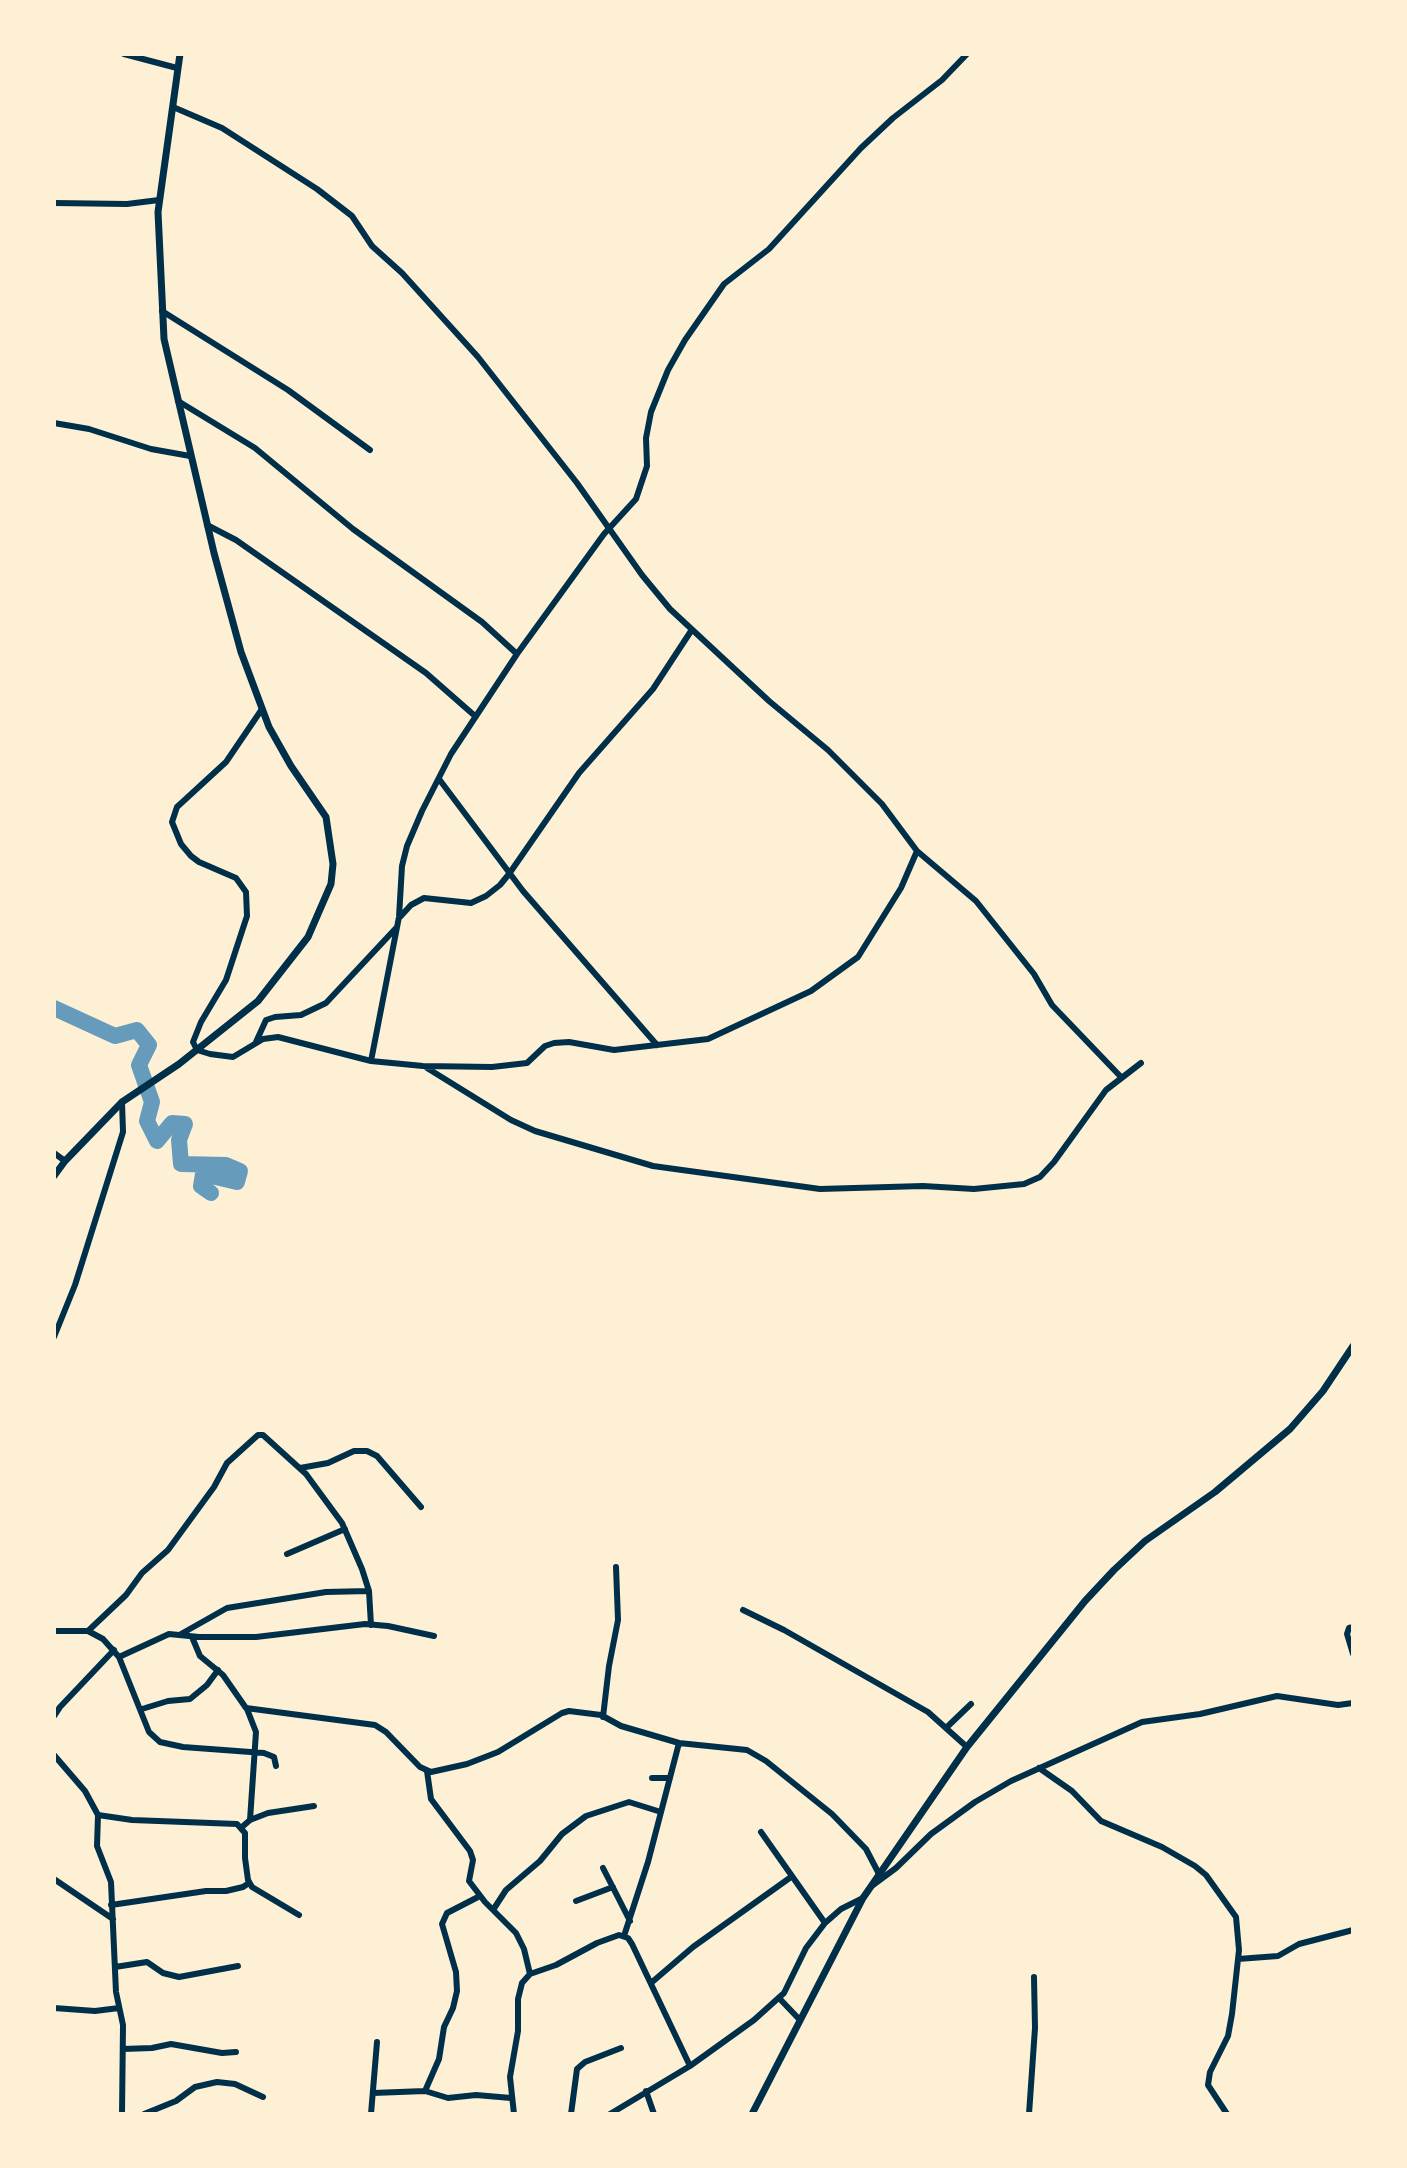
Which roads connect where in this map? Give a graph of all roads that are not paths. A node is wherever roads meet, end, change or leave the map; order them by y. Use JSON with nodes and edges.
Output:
{"nodes":[{"id":1,"x":124,"y":54,"type":"edge"},
{"id":2,"x":180,"y":54,"type":"edge"},
{"id":3,"x":967,"y":54,"type":"edge"},
{"id":4,"x":177,"y":68,"type":"junction"},
{"id":5,"x":173,"y":107,"type":"junction"},
{"id":6,"x":159,"y":200,"type":"junction"},
{"id":7,"x":54,"y":203,"type":"edge"},
{"id":8,"x":162,"y":311,"type":"junction"},
{"id":9,"x":178,"y":401,"type":"junction"},
{"id":10,"x":54,"y":423,"type":"edge"},
{"id":11,"x":370,"y":450,"type":"dead end"},
{"id":12,"x":190,"y":456,"type":"junction"},
{"id":13,"x":207,"y":525,"type":"junction"},
{"id":14,"x":609,"y":530,"type":"junction"},
{"id":15,"x":691,"y":631,"type":"junction"},
{"id":16,"x":517,"y":654,"type":"junction"},
{"id":17,"x":262,"y":709,"type":"junction"},
{"id":18,"x":475,"y":716,"type":"junction"},
{"id":19,"x":439,"y":779,"type":"junction"},
{"id":20,"x":917,"y":851,"type":"junction"},
{"id":21,"x":509,"y":874,"type":"junction"},
{"id":22,"x":399,"y":917,"type":"junction"},
{"id":23,"x":397,"y":927,"type":"junction"},
{"id":24,"x":256,"y":1042,"type":"junction"},
{"id":25,"x":657,"y":1045,"type":"junction"},
{"id":26,"x":197,"y":1050,"type":"junction"},
{"id":27,"x":371,"y":1061,"type":"junction"},
{"id":28,"x":1141,"y":1063,"type":"dead end"},
{"id":29,"x":423,"y":1066,"type":"junction"},
{"id":30,"x":1121,"y":1077,"type":"junction"},
{"id":31,"x":122,"y":1102,"type":"junction"},
{"id":32,"x":54,"y":1153,"type":"edge"},
{"id":33,"x":65,"y":1161,"type":"junction"},
{"id":34,"x":54,"y":1176,"type":"edge"},
{"id":35,"x":54,"y":1337,"type":"edge"},
{"id":36,"x":1353,"y":1346,"type":"edge"},
{"id":37,"x":300,"y":1468,"type":"junction"},
{"id":38,"x":421,"y":1507,"type":"dead end"},
{"id":39,"x":345,"y":1529,"type":"junction"},
{"id":40,"x":287,"y":1554,"type":"dead end"},
{"id":41,"x":616,"y":1567,"type":"dead end"},
{"id":42,"x":369,"y":1591,"type":"junction"},
{"id":43,"x":743,"y":1610,"type":"dead end"},
{"id":44,"x":371,"y":1625,"type":"junction"},
{"id":45,"x":1353,"y":1627,"type":"edge"},
{"id":46,"x":54,"y":1631,"type":"edge"},
{"id":47,"x":88,"y":1631,"type":"junction"},
{"id":48,"x":180,"y":1635,"type":"junction"},
{"id":49,"x":434,"y":1636,"type":"dead end"},
{"id":50,"x":192,"y":1637,"type":"junction"},
{"id":51,"x":114,"y":1650,"type":"junction"},
{"id":52,"x":1353,"y":1654,"type":"edge"},
{"id":53,"x":119,"y":1657,"type":"junction"},
{"id":54,"x":218,"y":1670,"type":"junction"},
{"id":55,"x":1353,"y":1703,"type":"edge"},
{"id":56,"x":971,"y":1704,"type":"dead end"},
{"id":57,"x":142,"y":1709,"type":"junction"},
{"id":58,"x":247,"y":1709,"type":"junction"},
{"id":59,"x":54,"y":1716,"type":"edge"},
{"id":60,"x":603,"y":1717,"type":"junction"},
{"id":61,"x":947,"y":1727,"type":"junction"},
{"id":62,"x":679,"y":1743,"type":"junction"},
{"id":63,"x":967,"y":1747,"type":"junction"},
{"id":64,"x":254,"y":1751,"type":"junction"},
{"id":65,"x":54,"y":1755,"type":"edge"},
{"id":66,"x":276,"y":1766,"type":"dead end"},
{"id":67,"x":1039,"y":1768,"type":"junction"},
{"id":68,"x":427,"y":1771,"type":"junction"},
{"id":69,"x":652,"y":1778,"type":"dead end"},
{"id":70,"x":670,"y":1778,"type":"junction"},
{"id":71,"x":314,"y":1806,"type":"dead end"},
{"id":72,"x":661,"y":1812,"type":"junction"},
{"id":73,"x":98,"y":1815,"type":"junction"},
{"id":74,"x":250,"y":1820,"type":"junction"},
{"id":75,"x":242,"y":1827,"type":"junction"},
{"id":76,"x":761,"y":1832,"type":"dead end"},
{"id":77,"x":603,"y":1868,"type":"dead end"},
{"id":78,"x":879,"y":1874,"type":"junction"},
{"id":79,"x":791,"y":1877,"type":"junction"},
{"id":80,"x":54,"y":1879,"type":"edge"},
{"id":81,"x":249,"y":1883,"type":"junction"},
{"id":82,"x":613,"y":1887,"type":"junction"},
{"id":83,"x":870,"y":1888,"type":"junction"},
{"id":84,"x":480,"y":1896,"type":"junction"},
{"id":85,"x":863,"y":1898,"type":"junction"},
{"id":86,"x":576,"y":1901,"type":"dead end"},
{"id":87,"x":111,"y":1905,"type":"junction"},
{"id":88,"x":493,"y":1910,"type":"junction"},
{"id":89,"x":299,"y":1915,"type":"dead end"},
{"id":90,"x":113,"y":1919,"type":"junction"},
{"id":91,"x":630,"y":1921,"type":"junction"},
{"id":92,"x":825,"y":1923,"type":"junction"},
{"id":93,"x":1353,"y":1930,"type":"edge"},
{"id":94,"x":624,"y":1936,"type":"junction"},
{"id":95,"x":1238,"y":1959,"type":"junction"},
{"id":96,"x":238,"y":1966,"type":"dead end"},
{"id":97,"x":115,"y":1967,"type":"junction"},
{"id":98,"x":530,"y":1974,"type":"junction"},
{"id":99,"x":1034,"y":1977,"type":"dead end"},
{"id":100,"x":651,"y":1983,"type":"junction"},
{"id":101,"x":779,"y":1998,"type":"junction"},
{"id":102,"x":54,"y":2008,"type":"edge"},
{"id":103,"x":119,"y":2008,"type":"junction"},
{"id":104,"x":799,"y":2019,"type":"junction"},
{"id":105,"x":377,"y":2042,"type":"dead end"},
{"id":106,"x":621,"y":2048,"type":"dead end"},
{"id":107,"x":123,"y":2049,"type":"junction"},
{"id":108,"x":236,"y":2052,"type":"dead end"},
{"id":109,"x":690,"y":2066,"type":"junction"},
{"id":110,"x":425,"y":2091,"type":"junction"},
{"id":111,"x":646,"y":2091,"type":"junction"},
{"id":112,"x":373,"y":2093,"type":"junction"},
{"id":113,"x":263,"y":2097,"type":"dead end"},
{"id":114,"x":511,"y":2098,"type":"junction"},
{"id":115,"x":122,"y":2114,"type":"edge"},
{"id":116,"x":144,"y":2114,"type":"edge"},
{"id":117,"x":371,"y":2114,"type":"edge"},
{"id":118,"x":514,"y":2114,"type":"edge"},
{"id":119,"x":571,"y":2114,"type":"edge"},
{"id":120,"x":610,"y":2114,"type":"edge"},
{"id":121,"x":654,"y":2114,"type":"edge"},
{"id":122,"x":752,"y":2114,"type":"edge"},
{"id":123,"x":1029,"y":2114,"type":"edge"},
{"id":124,"x":1227,"y":2114,"type":"edge"}],
"edges":[{"from":1,"to":4,"type":"street"},
{"from":2,"to":4,"type":"street"},
{"from":3,"to":14,"type":"street"},
{"from":4,"to":5,"type":"street"},
{"from":5,"to":6,"type":"street"},
{"from":5,"to":14,"type":"street"},
{"from":6,"to":7,"type":"street"},
{"from":6,"to":8,"type":"street"},
{"from":8,"to":9,"type":"street"},
{"from":8,"to":11,"type":"street"},
{"from":9,"to":12,"type":"street"},
{"from":9,"to":16,"type":"street"},
{"from":10,"to":12,"type":"street"},
{"from":12,"to":13,"type":"street"},
{"from":13,"to":17,"type":"street"},
{"from":13,"to":18,"type":"street"},
{"from":14,"to":15,"type":"street"},
{"from":14,"to":16,"type":"street"},
{"from":15,"to":20,"type":"street"},
{"from":15,"to":21,"type":"street"},
{"from":16,"to":18,"type":"street"},
{"from":17,"to":26,"type":"street"},
{"from":17,"to":26,"type":"street"},
{"from":18,"to":19,"type":"street"},
{"from":19,"to":21,"type":"street"},
{"from":19,"to":22,"type":"street"},
{"from":20,"to":25,"type":"street"},
{"from":20,"to":30,"type":"street"},
{"from":21,"to":22,"type":"street"},
{"from":21,"to":25,"type":"street"},
{"from":22,"to":23,"type":"street"},
{"from":23,"to":24,"type":"street"},
{"from":23,"to":27,"type":"street"},
{"from":24,"to":26,"type":"street"},
{"from":24,"to":27,"type":"street"},
{"from":25,"to":29,"type":"street"},
{"from":26,"to":31,"type":"street"},
{"from":27,"to":29,"type":"street"},
{"from":28,"to":30,"type":"street"},
{"from":29,"to":30,"type":"street"},
{"from":31,"to":33,"type":"street"},
{"from":31,"to":35,"type":"street"},
{"from":32,"to":33,"type":"street"},
{"from":33,"to":34,"type":"street"},
{"from":36,"to":63,"type":"street"},
{"from":37,"to":38,"type":"street"},
{"from":37,"to":39,"type":"street"},
{"from":37,"to":47,"type":"street"},
{"from":39,"to":40,"type":"street"},
{"from":39,"to":42,"type":"street"},
{"from":41,"to":60,"type":"street"},
{"from":42,"to":44,"type":"street"},
{"from":42,"to":48,"type":"street"},
{"from":43,"to":61,"type":"street"},
{"from":44,"to":49,"type":"street"},
{"from":44,"to":50,"type":"street"},
{"from":45,"to":52,"type":"street"},
{"from":46,"to":47,"type":"street"},
{"from":47,"to":51,"type":"street"},
{"from":48,"to":50,"type":"street"},
{"from":48,"to":53,"type":"street"},
{"from":50,"to":54,"type":"street"},
{"from":51,"to":53,"type":"street"},
{"from":51,"to":59,"type":"street"},
{"from":53,"to":57,"type":"street"},
{"from":54,"to":57,"type":"street"},
{"from":54,"to":58,"type":"street"},
{"from":55,"to":67,"type":"street"},
{"from":56,"to":61,"type":"street"},
{"from":57,"to":64,"type":"street"},
{"from":58,"to":64,"type":"street"},
{"from":58,"to":68,"type":"street"},
{"from":60,"to":62,"type":"street"},
{"from":60,"to":68,"type":"street"},
{"from":61,"to":63,"type":"street"},
{"from":62,"to":70,"type":"street"},
{"from":62,"to":78,"type":"street"},
{"from":63,"to":78,"type":"street"},
{"from":64,"to":66,"type":"street"},
{"from":64,"to":74,"type":"street"},
{"from":65,"to":73,"type":"street"},
{"from":67,"to":83,"type":"street"},
{"from":67,"to":95,"type":"street"},
{"from":68,"to":84,"type":"street"},
{"from":69,"to":70,"type":"street"},
{"from":70,"to":72,"type":"street"},
{"from":71,"to":74,"type":"street"},
{"from":72,"to":88,"type":"street"},
{"from":72,"to":91,"type":"street"},
{"from":73,"to":75,"type":"street"},
{"from":73,"to":87,"type":"street"},
{"from":74,"to":75,"type":"street"},
{"from":75,"to":81,"type":"street"},
{"from":76,"to":79,"type":"street"},
{"from":77,"to":82,"type":"street"},
{"from":78,"to":83,"type":"street"},
{"from":79,"to":92,"type":"street"},
{"from":79,"to":100,"type":"street"},
{"from":80,"to":90,"type":"street"},
{"from":81,"to":87,"type":"street"},
{"from":81,"to":89,"type":"street"},
{"from":82,"to":86,"type":"street"},
{"from":82,"to":91,"type":"street"},
{"from":83,"to":85,"type":"street"},
{"from":84,"to":88,"type":"street"},
{"from":84,"to":110,"type":"street"},
{"from":85,"to":92,"type":"street"},
{"from":85,"to":104,"type":"street"},
{"from":87,"to":90,"type":"street"},
{"from":88,"to":98,"type":"street"},
{"from":90,"to":97,"type":"street"},
{"from":91,"to":94,"type":"street"},
{"from":92,"to":101,"type":"street"},
{"from":93,"to":95,"type":"street"},
{"from":94,"to":98,"type":"street"},
{"from":94,"to":100,"type":"street"},
{"from":95,"to":124,"type":"street"},
{"from":96,"to":97,"type":"street"},
{"from":97,"to":103,"type":"street"},
{"from":98,"to":114,"type":"street"},
{"from":99,"to":123,"type":"street"},
{"from":100,"to":109,"type":"street"},
{"from":101,"to":104,"type":"street"},
{"from":101,"to":109,"type":"street"},
{"from":102,"to":103,"type":"street"},
{"from":103,"to":107,"type":"street"},
{"from":104,"to":122,"type":"street"},
{"from":105,"to":112,"type":"street"},
{"from":106,"to":119,"type":"street"},
{"from":107,"to":108,"type":"street"},
{"from":107,"to":115,"type":"street"},
{"from":109,"to":111,"type":"street"},
{"from":110,"to":112,"type":"street"},
{"from":110,"to":114,"type":"street"},
{"from":111,"to":120,"type":"street"},
{"from":111,"to":121,"type":"street"},
{"from":112,"to":117,"type":"street"},
{"from":113,"to":116,"type":"street"},
{"from":114,"to":118,"type":"street"}]}
